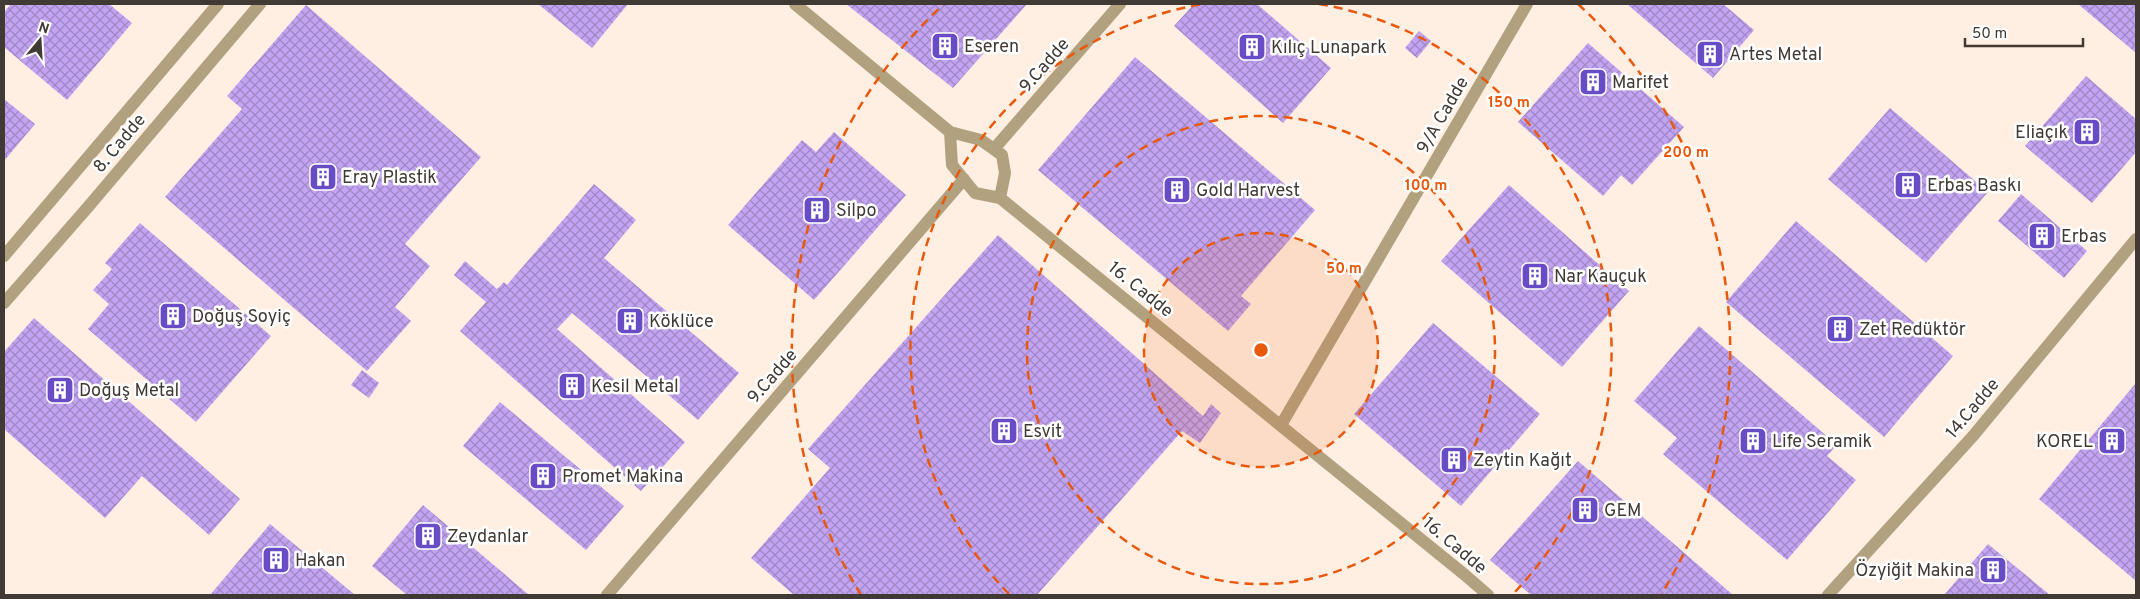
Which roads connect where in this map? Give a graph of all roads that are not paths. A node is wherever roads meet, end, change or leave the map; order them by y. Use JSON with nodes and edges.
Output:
{"nodes":[{"id":1,"x":218,"y":4,"type":"edge"},
{"id":2,"x":260,"y":4,"type":"edge"},
{"id":3,"x":795,"y":4,"type":"edge"},
{"id":4,"x":1120,"y":4,"type":"edge"},
{"id":5,"x":1527,"y":4,"type":"edge"},
{"id":6,"x":950,"y":132,"type":"junction"},
{"id":7,"x":994,"y":150,"type":"junction"},
{"id":8,"x":964,"y":179,"type":"junction"},
{"id":9,"x":1000,"y":198,"type":"junction"},
{"id":10,"x":2136,"y":239,"type":"edge"},
{"id":11,"x":4,"y":256,"type":"edge"},
{"id":12,"x":4,"y":304,"type":"edge"},
{"id":13,"x":1281,"y":425,"type":"junction"},
{"id":14,"x":607,"y":595,"type":"edge"},
{"id":15,"x":1488,"y":595,"type":"edge"},
{"id":16,"x":1828,"y":595,"type":"edge"}],
"edges":[{"from":1,"to":11,"type":"street","name":"8. Cadde"},
{"from":2,"to":12,"type":"street","name":"8. Cadde"},
{"from":3,"to":6,"type":"street"},
{"from":4,"to":7,"type":"street","name":"9.Cadde"},
{"from":5,"to":13,"type":"street","name":"9/A Cadde"},
{"from":6,"to":7,"type":"street"},
{"from":6,"to":8,"type":"street","name":"16. Cadde"},
{"from":7,"to":9,"type":"street"},
{"from":8,"to":9,"type":"street","name":"16. Cadde"},
{"from":8,"to":14,"type":"street","name":"9.Cadde"},
{"from":9,"to":13,"type":"street","name":"16. Cadde"},
{"from":10,"to":16,"type":"street","name":"14.Cadde"},
{"from":13,"to":15,"type":"street","name":"16. Cadde"}]}
